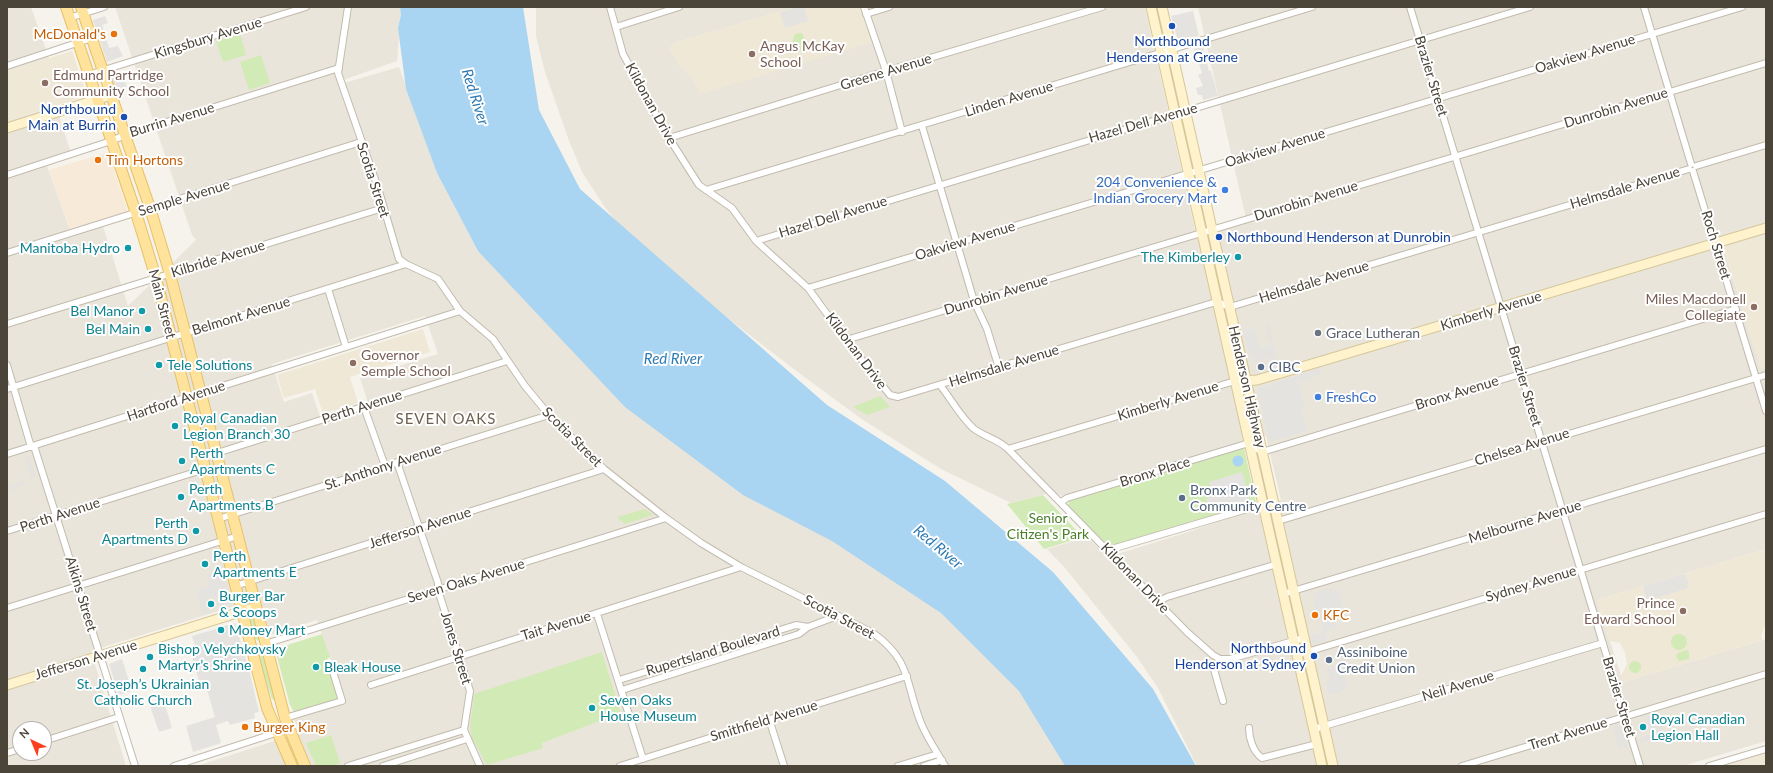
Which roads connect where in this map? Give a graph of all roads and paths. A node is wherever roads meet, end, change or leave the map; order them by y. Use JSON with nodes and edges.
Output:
{"nodes":[{"id":1,"x":66,"y":7,"type":"edge"},
{"id":2,"x":104,"y":7,"type":"edge"},
{"id":3,"x":306,"y":7,"type":"edge"},
{"id":4,"x":348,"y":7,"type":"edge"},
{"id":5,"x":610,"y":7,"type":"edge"},
{"id":6,"x":679,"y":7,"type":"edge"},
{"id":7,"x":864,"y":7,"type":"edge"},
{"id":8,"x":889,"y":7,"type":"edge"},
{"id":9,"x":1102,"y":7,"type":"edge"},
{"id":10,"x":1151,"y":7,"type":"edge"},
{"id":11,"x":1162,"y":7,"type":"edge"},
{"id":12,"x":1312,"y":7,"type":"edge"},
{"id":13,"x":1410,"y":7,"type":"edge"},
{"id":14,"x":1530,"y":7,"type":"edge"},
{"id":15,"x":1644,"y":7,"type":"edge"},
{"id":16,"x":1742,"y":7,"type":"edge"},
{"id":17,"x":82,"y":10,"type":"edge"},
{"id":18,"x":866,"y":14,"type":"junction"},
{"id":19,"x":69,"y":18,"type":"junction"},
{"id":20,"x":616,"y":27,"type":"junction"},
{"id":21,"x":1652,"y":34,"type":"junction"},
{"id":22,"x":92,"y":38,"type":"junction"},
{"id":23,"x":1420,"y":39,"type":"junction"},
{"id":24,"x":77,"y":43,"type":"junction"},
{"id":25,"x":1172,"y":50,"type":"junction"},
{"id":26,"x":1161,"y":53,"type":"junction"},
{"id":27,"x":1766,"y":63,"type":"edge"},
{"id":28,"x":7,"y":66,"type":"edge"},
{"id":29,"x":339,"y":68,"type":"junction"},
{"id":30,"x":103,"y":71,"type":"junction"},
{"id":31,"x":886,"y":71,"type":"junction"},
{"id":32,"x":88,"y":75,"type":"junction"},
{"id":33,"x":1670,"y":92,"type":"junction"},
{"id":34,"x":111,"y":95,"type":"junction"},
{"id":35,"x":97,"y":99,"type":"junction"},
{"id":36,"x":1437,"y":99,"type":"junction"},
{"id":37,"x":1186,"y":111,"type":"junction"},
{"id":38,"x":1175,"y":113,"type":"junction"},
{"id":39,"x":922,"y":126,"type":"junction"},
{"id":40,"x":7,"y":128,"type":"edge"},
{"id":41,"x":902,"y":132,"type":"junction"},
{"id":42,"x":124,"y":135,"type":"junction"},
{"id":43,"x":669,"y":138,"type":"junction"},
{"id":44,"x":111,"y":142,"type":"junction"},
{"id":45,"x":361,"y":142,"type":"junction"},
{"id":46,"x":1766,"y":145,"type":"edge"},
{"id":47,"x":1456,"y":157,"type":"junction"},
{"id":48,"x":1692,"y":167,"type":"junction"},
{"id":49,"x":1199,"y":171,"type":"junction"},
{"id":50,"x":1188,"y":173,"type":"junction"},
{"id":51,"x":7,"y":174,"type":"edge"},
{"id":52,"x":940,"y":184,"type":"junction"},
{"id":53,"x":706,"y":190,"type":"junction"},
{"id":54,"x":150,"y":208,"type":"junction"},
{"id":55,"x":383,"y":208,"type":"junction"},
{"id":56,"x":136,"y":213,"type":"junction"},
{"id":57,"x":1766,"y":228,"type":"edge"},
{"id":58,"x":1212,"y":230,"type":"junction"},
{"id":59,"x":1201,"y":233,"type":"junction"},
{"id":60,"x":1478,"y":233,"type":"junction"},
{"id":61,"x":756,"y":241,"type":"junction"},
{"id":62,"x":957,"y":243,"type":"junction"},
{"id":63,"x":1715,"y":243,"type":"junction"},
{"id":64,"x":7,"y":253,"type":"edge"},
{"id":65,"x":406,"y":264,"type":"junction"},
{"id":66,"x":170,"y":274,"type":"junction"},
{"id":67,"x":156,"y":278,"type":"junction"},
{"id":68,"x":808,"y":288,"type":"junction"},
{"id":69,"x":328,"y":289,"type":"junction"},
{"id":70,"x":974,"y":301,"type":"junction"},
{"id":71,"x":1218,"y":302,"type":"junction"},
{"id":72,"x":1230,"y":307,"type":"junction"},
{"id":73,"x":1501,"y":307,"type":"junction"},
{"id":74,"x":1736,"y":309,"type":"junction"},
{"id":75,"x":460,"y":310,"type":"junction"},
{"id":76,"x":7,"y":324,"type":"edge"},
{"id":77,"x":185,"y":332,"type":"junction"},
{"id":78,"x":171,"y":336,"type":"junction"},
{"id":79,"x":846,"y":340,"type":"junction"},
{"id":80,"x":346,"y":347,"type":"junction"},
{"id":81,"x":507,"y":360,"type":"junction"},
{"id":82,"x":7,"y":365,"type":"edge"},
{"id":83,"x":999,"y":368,"type":"junction"},
{"id":84,"x":1521,"y":373,"type":"junction"},
{"id":85,"x":1766,"y":375,"type":"edge"},
{"id":86,"x":1756,"y":378,"type":"junction"},
{"id":87,"x":1235,"y":381,"type":"junction"},
{"id":88,"x":1246,"y":382,"type":"junction"},
{"id":89,"x":940,"y":385,"type":"junction"},
{"id":90,"x":10,"y":388,"type":"edge"},
{"id":91,"x":201,"y":392,"type":"junction"},
{"id":92,"x":187,"y":398,"type":"junction"},
{"id":93,"x":364,"y":407,"type":"junction"},
{"id":94,"x":1766,"y":411,"type":"edge"},
{"id":95,"x":549,"y":415,"type":"junction"},
{"id":96,"x":1541,"y":442,"type":"junction"},
{"id":97,"x":1249,"y":443,"type":"junction"},
{"id":98,"x":32,"y":446,"type":"junction"},
{"id":99,"x":199,"y":446,"type":"junction"},
{"id":100,"x":1008,"y":449,"type":"junction"},
{"id":101,"x":1766,"y":449,"type":"edge"},
{"id":102,"x":1262,"y":452,"type":"junction"},
{"id":103,"x":216,"y":453,"type":"junction"},
{"id":104,"x":7,"y":454,"type":"edge"},
{"id":105,"x":397,"y":462,"type":"junction"},
{"id":106,"x":385,"y":466,"type":"junction"},
{"id":107,"x":204,"y":469,"type":"junction"},
{"id":108,"x":604,"y":469,"type":"junction"},
{"id":109,"x":222,"y":476,"type":"junction"},
{"id":110,"x":1274,"y":501,"type":"junction"},
{"id":111,"x":1061,"y":502,"type":"junction"},
{"id":112,"x":1264,"y":504,"type":"junction"},
{"id":113,"x":1562,"y":510,"type":"junction"},
{"id":114,"x":1766,"y":514,"type":"edge"},
{"id":115,"x":232,"y":515,"type":"junction"},
{"id":116,"x":56,"y":516,"type":"junction"},
{"id":117,"x":666,"y":518,"type":"junction"},
{"id":118,"x":218,"y":519,"type":"junction"},
{"id":119,"x":1278,"y":522,"type":"junction"},
{"id":120,"x":420,"y":528,"type":"junction"},
{"id":121,"x":7,"y":531,"type":"edge"},
{"id":122,"x":238,"y":536,"type":"junction"},
{"id":123,"x":224,"y":540,"type":"junction"},
{"id":124,"x":1110,"y":552,"type":"junction"},
{"id":125,"x":1277,"y":564,"type":"junction"},
{"id":126,"x":741,"y":567,"type":"junction"},
{"id":127,"x":1581,"y":570,"type":"junction"},
{"id":128,"x":250,"y":581,"type":"junction"},
{"id":129,"x":78,"y":586,"type":"junction"},
{"id":130,"x":235,"y":586,"type":"junction"},
{"id":131,"x":438,"y":590,"type":"junction"},
{"id":132,"x":1294,"y":591,"type":"junction"},
{"id":133,"x":1283,"y":594,"type":"junction"},
{"id":134,"x":1158,"y":602,"type":"junction"},
{"id":135,"x":256,"y":606,"type":"junction"},
{"id":136,"x":7,"y":608,"type":"edge"},
{"id":137,"x":242,"y":611,"type":"junction"},
{"id":138,"x":597,"y":614,"type":"junction"},
{"id":139,"x":837,"y":616,"type":"junction"},
{"id":140,"x":808,"y":627,"type":"junction"},
{"id":141,"x":1304,"y":638,"type":"junction"},
{"id":142,"x":1293,"y":641,"type":"junction"},
{"id":143,"x":1603,"y":643,"type":"junction"},
{"id":144,"x":265,"y":644,"type":"junction"},
{"id":145,"x":1307,"y":652,"type":"junction"},
{"id":146,"x":1297,"y":655,"type":"junction"},
{"id":147,"x":100,"y":656,"type":"junction"},
{"id":148,"x":460,"y":657,"type":"junction"},
{"id":149,"x":1220,"y":659,"type":"junction"},
{"id":150,"x":331,"y":665,"type":"dead end"},
{"id":151,"x":1766,"y":674,"type":"edge"},
{"id":152,"x":907,"y":676,"type":"junction"},
{"id":153,"x":619,"y":680,"type":"junction"},
{"id":154,"x":7,"y":685,"type":"edge"},
{"id":155,"x":371,"y":685,"type":"dead end"},
{"id":156,"x":622,"y":690,"type":"junction"},
{"id":157,"x":264,"y":696,"type":"junction"},
{"id":158,"x":280,"y":701,"type":"junction"},
{"id":159,"x":1223,"y":701,"type":"dead end"},
{"id":160,"x":119,"y":717,"type":"junction"},
{"id":161,"x":1625,"y":717,"type":"junction"},
{"id":162,"x":285,"y":718,"type":"junction"},
{"id":163,"x":769,"y":719,"type":"junction"},
{"id":164,"x":1324,"y":727,"type":"junction"},
{"id":165,"x":1249,"y":728,"type":"dead end"},
{"id":166,"x":288,"y":729,"type":"junction"},
{"id":167,"x":1314,"y":729,"type":"junction"},
{"id":168,"x":464,"y":730,"type":"junction"},
{"id":169,"x":278,"y":733,"type":"junction"},
{"id":170,"x":52,"y":738,"type":"edge"},
{"id":171,"x":467,"y":739,"type":"junction"},
{"id":172,"x":1328,"y":741,"type":"junction"},
{"id":173,"x":1317,"y":744,"type":"junction"},
{"id":174,"x":1766,"y":749,"type":"edge"},
{"id":175,"x":938,"y":754,"type":"junction"},
{"id":176,"x":643,"y":759,"type":"junction"},
{"id":177,"x":944,"y":763,"type":"edge"},
{"id":178,"x":135,"y":766,"type":"edge"},
{"id":179,"x":174,"y":766,"type":"edge"},
{"id":180,"x":292,"y":766,"type":"edge"},
{"id":181,"x":305,"y":766,"type":"edge"},
{"id":182,"x":348,"y":766,"type":"edge"},
{"id":183,"x":383,"y":766,"type":"edge"},
{"id":184,"x":480,"y":766,"type":"edge"},
{"id":185,"x":620,"y":766,"type":"edge"},
{"id":186,"x":784,"y":766,"type":"edge"},
{"id":187,"x":898,"y":766,"type":"edge"},
{"id":188,"x":924,"y":766,"type":"edge"},
{"id":189,"x":1322,"y":766,"type":"edge"},
{"id":190,"x":1333,"y":766,"type":"edge"},
{"id":191,"x":1462,"y":766,"type":"edge"},
{"id":192,"x":1640,"y":766,"type":"edge"},
{"id":193,"x":1708,"y":766,"type":"edge"}],
"edges":[{"from":1,"to":19,"type":"main road","name":"Main Street"},
{"from":2,"to":17,"type":"street"},
{"from":3,"to":30,"type":"street","name":"Kingsbury Avenue"},
{"from":4,"to":29,"type":"street","name":"Scotia Street"},
{"from":5,"to":20,"type":"street","name":"Kildonan Drive"},
{"from":6,"to":20,"type":"street"},
{"from":7,"to":18,"type":"street"},
{"from":8,"to":18,"type":"street"},
{"from":9,"to":31,"type":"street","name":"Greene Avenue"},
{"from":10,"to":26,"type":"main road","name":"Henderson Highway"},
{"from":11,"to":25,"type":"main road","name":"Henderson Highway"},
{"from":12,"to":25,"type":"street","name":"Linden Avenue"},
{"from":13,"to":23,"type":"street","name":"Brazier Street"},
{"from":14,"to":23,"type":"street","name":"Hazel Dell Avenue"},
{"from":15,"to":21,"type":"street","name":"Roch Street"},
{"from":16,"to":21,"type":"street","name":"Oakview Avenue"},
{"from":17,"to":19,"type":"street"},
{"from":17,"to":22,"type":"main road","name":"Main Street"},
{"from":18,"to":31,"type":"street"},
{"from":19,"to":24,"type":"main road","name":"Main Street"},
{"from":20,"to":43,"type":"street","name":"Kildonan Drive"},
{"from":21,"to":33,"type":"street","name":"Roch Street"},
{"from":21,"to":36,"type":"street","name":"Oakview Avenue"},
{"from":22,"to":24,"type":"street"},
{"from":22,"to":30,"type":"main road","name":"Main Street"},
{"from":23,"to":36,"type":"street","name":"Brazier Street"},
{"from":23,"to":37,"type":"street","name":"Hazel Dell Avenue"},
{"from":24,"to":28,"type":"street"},
{"from":24,"to":32,"type":"main road","name":"Main Street"},
{"from":25,"to":26,"type":"street","name":"Linden Avenue"},
{"from":25,"to":37,"type":"main road","name":"Henderson Highway"},
{"from":26,"to":38,"type":"main road","name":"Henderson Highway"},
{"from":26,"to":39,"type":"street","name":"Linden Avenue"},
{"from":27,"to":33,"type":"street","name":"Dunrobin Avenue"},
{"from":29,"to":42,"type":"street","name":"Burrin Avenue"},
{"from":29,"to":45,"type":"street","name":"Scotia Street"},
{"from":30,"to":32,"type":"street","name":"Kingsbury Avenue"},
{"from":30,"to":34,"type":"main road","name":"Main Street"},
{"from":31,"to":41,"type":"street"},
{"from":31,"to":43,"type":"street","name":"Greene Avenue"},
{"from":32,"to":35,"type":"main road","name":"Main Street"},
{"from":33,"to":47,"type":"street","name":"Dunrobin Avenue"},
{"from":33,"to":48,"type":"street","name":"Roch Street"},
{"from":34,"to":35,"type":"main road"},
{"from":34,"to":42,"type":"main road","name":"Main Street"},
{"from":35,"to":40,"type":"main road"},
{"from":35,"to":44,"type":"main road","name":"Main Street"},
{"from":36,"to":47,"type":"street","name":"Brazier Street"},
{"from":36,"to":49,"type":"street","name":"Oakview Avenue"},
{"from":37,"to":38,"type":"street","name":"Hazel Dell Avenue"},
{"from":37,"to":49,"type":"main road","name":"Henderson Highway"},
{"from":38,"to":50,"type":"main road","name":"Henderson Highway"},
{"from":38,"to":52,"type":"street","name":"Hazel Dell Avenue"},
{"from":39,"to":41,"type":"street","name":"Linden Avenue"},
{"from":39,"to":52,"type":"street"},
{"from":41,"to":53,"type":"street","name":"Linden Avenue"},
{"from":42,"to":44,"type":"street","name":"Burrin Avenue"},
{"from":42,"to":54,"type":"main road","name":"Main Street"},
{"from":43,"to":53,"type":"street","name":"Kildonan Drive"},
{"from":44,"to":51,"type":"street","name":"Burrin Avenue"},
{"from":44,"to":56,"type":"main road","name":"Main Street"},
{"from":45,"to":54,"type":"street","name":"Semple Avenue"},
{"from":45,"to":55,"type":"street","name":"Scotia Street"},
{"from":46,"to":48,"type":"street","name":"Helmsdale Avenue"},
{"from":47,"to":58,"type":"street","name":"Dunrobin Avenue"},
{"from":47,"to":60,"type":"street","name":"Brazier Street"},
{"from":48,"to":60,"type":"street","name":"Helmsdale Avenue"},
{"from":48,"to":63,"type":"street","name":"Roch Street"},
{"from":49,"to":50,"type":"street","name":"Oakview Avenue"},
{"from":49,"to":58,"type":"main road","name":"Henderson Highway"},
{"from":50,"to":59,"type":"main road","name":"Henderson Highway"},
{"from":50,"to":62,"type":"street","name":"Oakview Avenue"},
{"from":52,"to":61,"type":"street","name":"Hazel Dell Avenue"},
{"from":52,"to":62,"type":"street"},
{"from":53,"to":61,"type":"street","name":"Kildonan Drive"},
{"from":54,"to":56,"type":"street","name":"Semple Avenue"},
{"from":54,"to":66,"type":"main road","name":"Main Street"},
{"from":55,"to":65,"type":"street","name":"Scotia Street"},
{"from":55,"to":66,"type":"street","name":"Kilbride Avenue"},
{"from":56,"to":64,"type":"street","name":"Semple Avenue"},
{"from":56,"to":67,"type":"main road","name":"Main Street"},
{"from":57,"to":63,"type":"main road","name":"Kimberly Avenue"},
{"from":58,"to":59,"type":"street","name":"Dunrobin Avenue"},
{"from":58,"to":72,"type":"main road","name":"Henderson Highway"},
{"from":59,"to":70,"type":"street","name":"Dunrobin Avenue"},
{"from":59,"to":71,"type":"main road","name":"Henderson Highway"},
{"from":60,"to":72,"type":"street","name":"Helmsdale Avenue"},
{"from":60,"to":73,"type":"street","name":"Brazier Street"},
{"from":61,"to":68,"type":"street","name":"Kildonan Drive"},
{"from":62,"to":68,"type":"street","name":"Oakview Avenue"},
{"from":62,"to":70,"type":"street"},
{"from":63,"to":73,"type":"main road","name":"Kimberly Avenue"},
{"from":63,"to":74,"type":"street","name":"Roch Street"},
{"from":65,"to":69,"type":"street","name":"Belmont Avenue"},
{"from":65,"to":75,"type":"street","name":"Scotia Street"},
{"from":66,"to":67,"type":"street","name":"Kilbride Avenue"},
{"from":66,"to":77,"type":"main road","name":"Main Street"},
{"from":67,"to":76,"type":"street","name":"Kilbride Avenue"},
{"from":67,"to":78,"type":"main road","name":"Main Street"},
{"from":68,"to":79,"type":"street","name":"Kildonan Drive"},
{"from":69,"to":77,"type":"street","name":"Belmont Avenue"},
{"from":69,"to":80,"type":"street"},
{"from":70,"to":79,"type":"street","name":"Dunrobin Avenue"},
{"from":70,"to":83,"type":"street"},
{"from":71,"to":72,"type":"street"},
{"from":71,"to":83,"type":"street","name":"Helmsdale Avenue"},
{"from":71,"to":87,"type":"main road","name":"Henderson Highway"},
{"from":72,"to":88,"type":"main road","name":"Henderson Highway"},
{"from":73,"to":84,"type":"street","name":"Brazier Street"},
{"from":73,"to":88,"type":"main road","name":"Kimberly Avenue"},
{"from":74,"to":84,"type":"street","name":"Bronx Avenue"},
{"from":74,"to":86,"type":"street","name":"Roch Street"},
{"from":75,"to":80,"type":"street","name":"Hartford Avenue"},
{"from":75,"to":81,"type":"street","name":"Scotia Street"},
{"from":77,"to":78,"type":"street","name":"Belmont Avenue"},
{"from":77,"to":91,"type":"main road","name":"Main Street"},
{"from":78,"to":90,"type":"street","name":"Belmont Avenue"},
{"from":78,"to":92,"type":"main road","name":"Main Street"},
{"from":79,"to":89,"type":"street","name":"Kildonan Drive"},
{"from":80,"to":91,"type":"street","name":"Hartford Avenue"},
{"from":81,"to":93,"type":"street","name":"Perth Avenue"},
{"from":81,"to":95,"type":"street","name":"Scotia Street"},
{"from":82,"to":90,"type":"street","name":"Aikins Street"},
{"from":83,"to":89,"type":"street","name":"Helmsdale Avenue"},
{"from":84,"to":96,"type":"street","name":"Brazier Street"},
{"from":84,"to":102,"type":"street","name":"Bronx Avenue"},
{"from":85,"to":86,"type":"street","name":"Chelsea Avenue"},
{"from":86,"to":94,"type":"street","name":"Roch Street"},
{"from":86,"to":96,"type":"street","name":"Chelsea Avenue"},
{"from":87,"to":88,"type":"main road","name":"Kimberly Avenue"},
{"from":87,"to":97,"type":"main road","name":"Henderson Highway"},
{"from":87,"to":100,"type":"street","name":"Kimberly Avenue"},
{"from":88,"to":102,"type":"main road","name":"Henderson Highway"},
{"from":89,"to":100,"type":"street","name":"Kildonan Drive"},
{"from":90,"to":98,"type":"street","name":"Aikins Street"},
{"from":91,"to":92,"type":"street","name":"Hartford Avenue"},
{"from":91,"to":103,"type":"main road","name":"Main Street"},
{"from":92,"to":98,"type":"street","name":"Hartford Avenue"},
{"from":92,"to":99,"type":"main road","name":"Main Street"},
{"from":93,"to":103,"type":"street","name":"Perth Avenue"},
{"from":93,"to":106,"type":"street"},
{"from":95,"to":105,"type":"street","name":"St. Anthony Avenue"},
{"from":95,"to":108,"type":"street","name":"Scotia Street"},
{"from":96,"to":113,"type":"street","name":"Brazier Street"},
{"from":96,"to":119,"type":"street","name":"Chelsea Avenue"},
{"from":97,"to":102,"type":"street"},
{"from":97,"to":111,"type":"street","name":"Bronx Place"},
{"from":97,"to":112,"type":"main road","name":"Henderson Highway"},
{"from":98,"to":104,"type":"street","name":"Hartford Avenue"},
{"from":98,"to":116,"type":"street","name":"Aikins Street"},
{"from":99,"to":103,"type":"main road"},
{"from":99,"to":107,"type":"main road","name":"Main Street"},
{"from":100,"to":111,"type":"street","name":"Kildonan Drive"},
{"from":101,"to":113,"type":"street","name":"Melbourne Avenue"},
{"from":102,"to":110,"type":"main road","name":"Henderson Highway"},
{"from":103,"to":109,"type":"main road","name":"Main Street"},
{"from":105,"to":106,"type":"street","name":"St. Anthony Avenue"},
{"from":105,"to":120,"type":"street","name":"Jones Street"},
{"from":106,"to":115,"type":"street","name":"St. Anthony Avenue"},
{"from":107,"to":109,"type":"main road"},
{"from":107,"to":116,"type":"street","name":"Perth Avenue"},
{"from":107,"to":118,"type":"main road","name":"Main Street"},
{"from":108,"to":117,"type":"street","name":"Scotia Street"},
{"from":108,"to":120,"type":"street","name":"Jefferson Avenue"},
{"from":109,"to":115,"type":"main road","name":"Main Street"},
{"from":110,"to":112,"type":"street"},
{"from":110,"to":119,"type":"main road","name":"Henderson Highway"},
{"from":111,"to":124,"type":"street","name":"Kildonan Drive"},
{"from":112,"to":124,"type":"street"},
{"from":112,"to":125,"type":"main road","name":"Henderson Highway"},
{"from":113,"to":127,"type":"street","name":"Brazier Street"},
{"from":113,"to":132,"type":"street","name":"Melbourne Avenue"},
{"from":114,"to":127,"type":"street","name":"Sydney Avenue"},
{"from":115,"to":118,"type":"street","name":"St. Anthony Avenue"},
{"from":115,"to":122,"type":"main road","name":"Main Street"},
{"from":116,"to":121,"type":"street","name":"Perth Avenue"},
{"from":116,"to":129,"type":"street","name":"Aikins Street"},
{"from":117,"to":126,"type":"street","name":"Scotia Street"},
{"from":117,"to":131,"type":"street","name":"Seven Oaks Avenue"},
{"from":118,"to":123,"type":"main road","name":"Main Street"},
{"from":119,"to":132,"type":"main road","name":"Henderson Highway"},
{"from":120,"to":128,"type":"street","name":"Jefferson Avenue"},
{"from":120,"to":131,"type":"street","name":"Jones Street"},
{"from":122,"to":123,"type":"street"},
{"from":122,"to":128,"type":"main road","name":"Main Street"},
{"from":123,"to":129,"type":"street"},
{"from":123,"to":130,"type":"main road","name":"Main Street"},
{"from":124,"to":134,"type":"street","name":"Kildonan Drive"},
{"from":125,"to":133,"type":"main road","name":"Henderson Highway"},
{"from":125,"to":134,"type":"street"},
{"from":126,"to":138,"type":"street","name":"Tait Avenue"},
{"from":126,"to":139,"type":"street","name":"Scotia Street"},
{"from":127,"to":143,"type":"street","name":"Brazier Street"},
{"from":127,"to":145,"type":"street","name":"Sydney Avenue"},
{"from":128,"to":130,"type":"street","name":"Jefferson Avenue"},
{"from":128,"to":135,"type":"main road","name":"Main Street"},
{"from":129,"to":136,"type":"street"},
{"from":129,"to":147,"type":"street","name":"Aikins Street"},
{"from":130,"to":137,"type":"main road","name":"Main Street"},
{"from":131,"to":144,"type":"street","name":"Seven Oaks Avenue"},
{"from":131,"to":148,"type":"street","name":"Jones Street"},
{"from":132,"to":133,"type":"street","name":"Melbourne Avenue"},
{"from":132,"to":141,"type":"main road","name":"Henderson Highway"},
{"from":133,"to":142,"type":"main road","name":"Henderson Highway"},
{"from":134,"to":149,"type":"street","name":"Kildonan Drive"},
{"from":135,"to":137,"type":"main road","name":"Jefferson Avenue"},
{"from":135,"to":144,"type":"main road","name":"Main Street"},
{"from":137,"to":147,"type":"main road","name":"Jefferson Avenue"},
{"from":137,"to":157,"type":"main road","name":"Main Street"},
{"from":138,"to":148,"type":"street","name":"Tait Avenue"},
{"from":138,"to":153,"type":"street"},
{"from":139,"to":140,"type":"street","name":"Rupertsland Boulevard"},
{"from":139,"to":152,"type":"street","name":"Scotia Street"},
{"from":140,"to":153,"type":"street","name":"Rupertsland Boulevard"},
{"from":140,"to":156,"type":"street","name":"Rupertsland Boulevard"},
{"from":141,"to":142,"type":"street"},
{"from":141,"to":145,"type":"main road","name":"Henderson Highway"},
{"from":142,"to":146,"type":"main road","name":"Henderson Highway"},
{"from":142,"to":149,"type":"street"},
{"from":143,"to":161,"type":"street","name":"Brazier Street"},
{"from":143,"to":164,"type":"street","name":"Neil Avenue"},
{"from":144,"to":158,"type":"main road","name":"Main Street"},
{"from":145,"to":146,"type":"street","name":"Sydney Avenue"},
{"from":145,"to":164,"type":"main road","name":"Henderson Highway"},
{"from":146,"to":167,"type":"main road","name":"Henderson Highway"},
{"from":147,"to":154,"type":"main road","name":"Jefferson Avenue"},
{"from":147,"to":160,"type":"street","name":"Aikins Street"},
{"from":148,"to":155,"type":"street","name":"Tait Avenue"},
{"from":148,"to":168,"type":"street","name":"Jones Street"},
{"from":149,"to":159,"type":"street"},
{"from":150,"to":162,"type":"street"},
{"from":151,"to":161,"type":"street","name":"Trent Avenue"},
{"from":152,"to":163,"type":"street","name":"Smithfield Avenue"},
{"from":152,"to":175,"type":"street","name":"Scotia Street"},
{"from":153,"to":156,"type":"street"},
{"from":156,"to":176,"type":"street"},
{"from":157,"to":158,"type":"main road"},
{"from":157,"to":169,"type":"main road","name":"Main Street"},
{"from":158,"to":162,"type":"main road","name":"Main Street"},
{"from":160,"to":170,"type":"street"},
{"from":160,"to":178,"type":"street","name":"Aikins Street"},
{"from":161,"to":191,"type":"street","name":"Trent Avenue"},
{"from":161,"to":192,"type":"street","name":"Brazier Street"},
{"from":162,"to":166,"type":"main road","name":"Main Street"},
{"from":163,"to":176,"type":"street","name":"Smithfield Avenue"},
{"from":163,"to":186,"type":"street"},
{"from":164,"to":167,"type":"street","name":"Neil Avenue"},
{"from":164,"to":172,"type":"main road","name":"Henderson Highway"},
{"from":165,"to":173,"type":"street"},
{"from":166,"to":169,"type":"street"},
{"from":166,"to":181,"type":"main road","name":"Main Street"},
{"from":167,"to":173,"type":"main road","name":"Henderson Highway"},
{"from":168,"to":171,"type":"street","name":"Jones Street"},
{"from":168,"to":182,"type":"street"},
{"from":169,"to":179,"type":"street"},
{"from":169,"to":180,"type":"main road","name":"Main Street"},
{"from":171,"to":183,"type":"street"},
{"from":171,"to":184,"type":"street","name":"Jones Street"},
{"from":172,"to":173,"type":"main road"},
{"from":172,"to":190,"type":"main road","name":"Henderson Highway"},
{"from":173,"to":189,"type":"main road","name":"Henderson Highway"},
{"from":174,"to":193,"type":"street"},
{"from":175,"to":177,"type":"street","name":"Scotia Street"},
{"from":175,"to":187,"type":"street"},
{"from":176,"to":185,"type":"street","name":"Smithfield Avenue"},
{"from":177,"to":188,"type":"street"}]}
